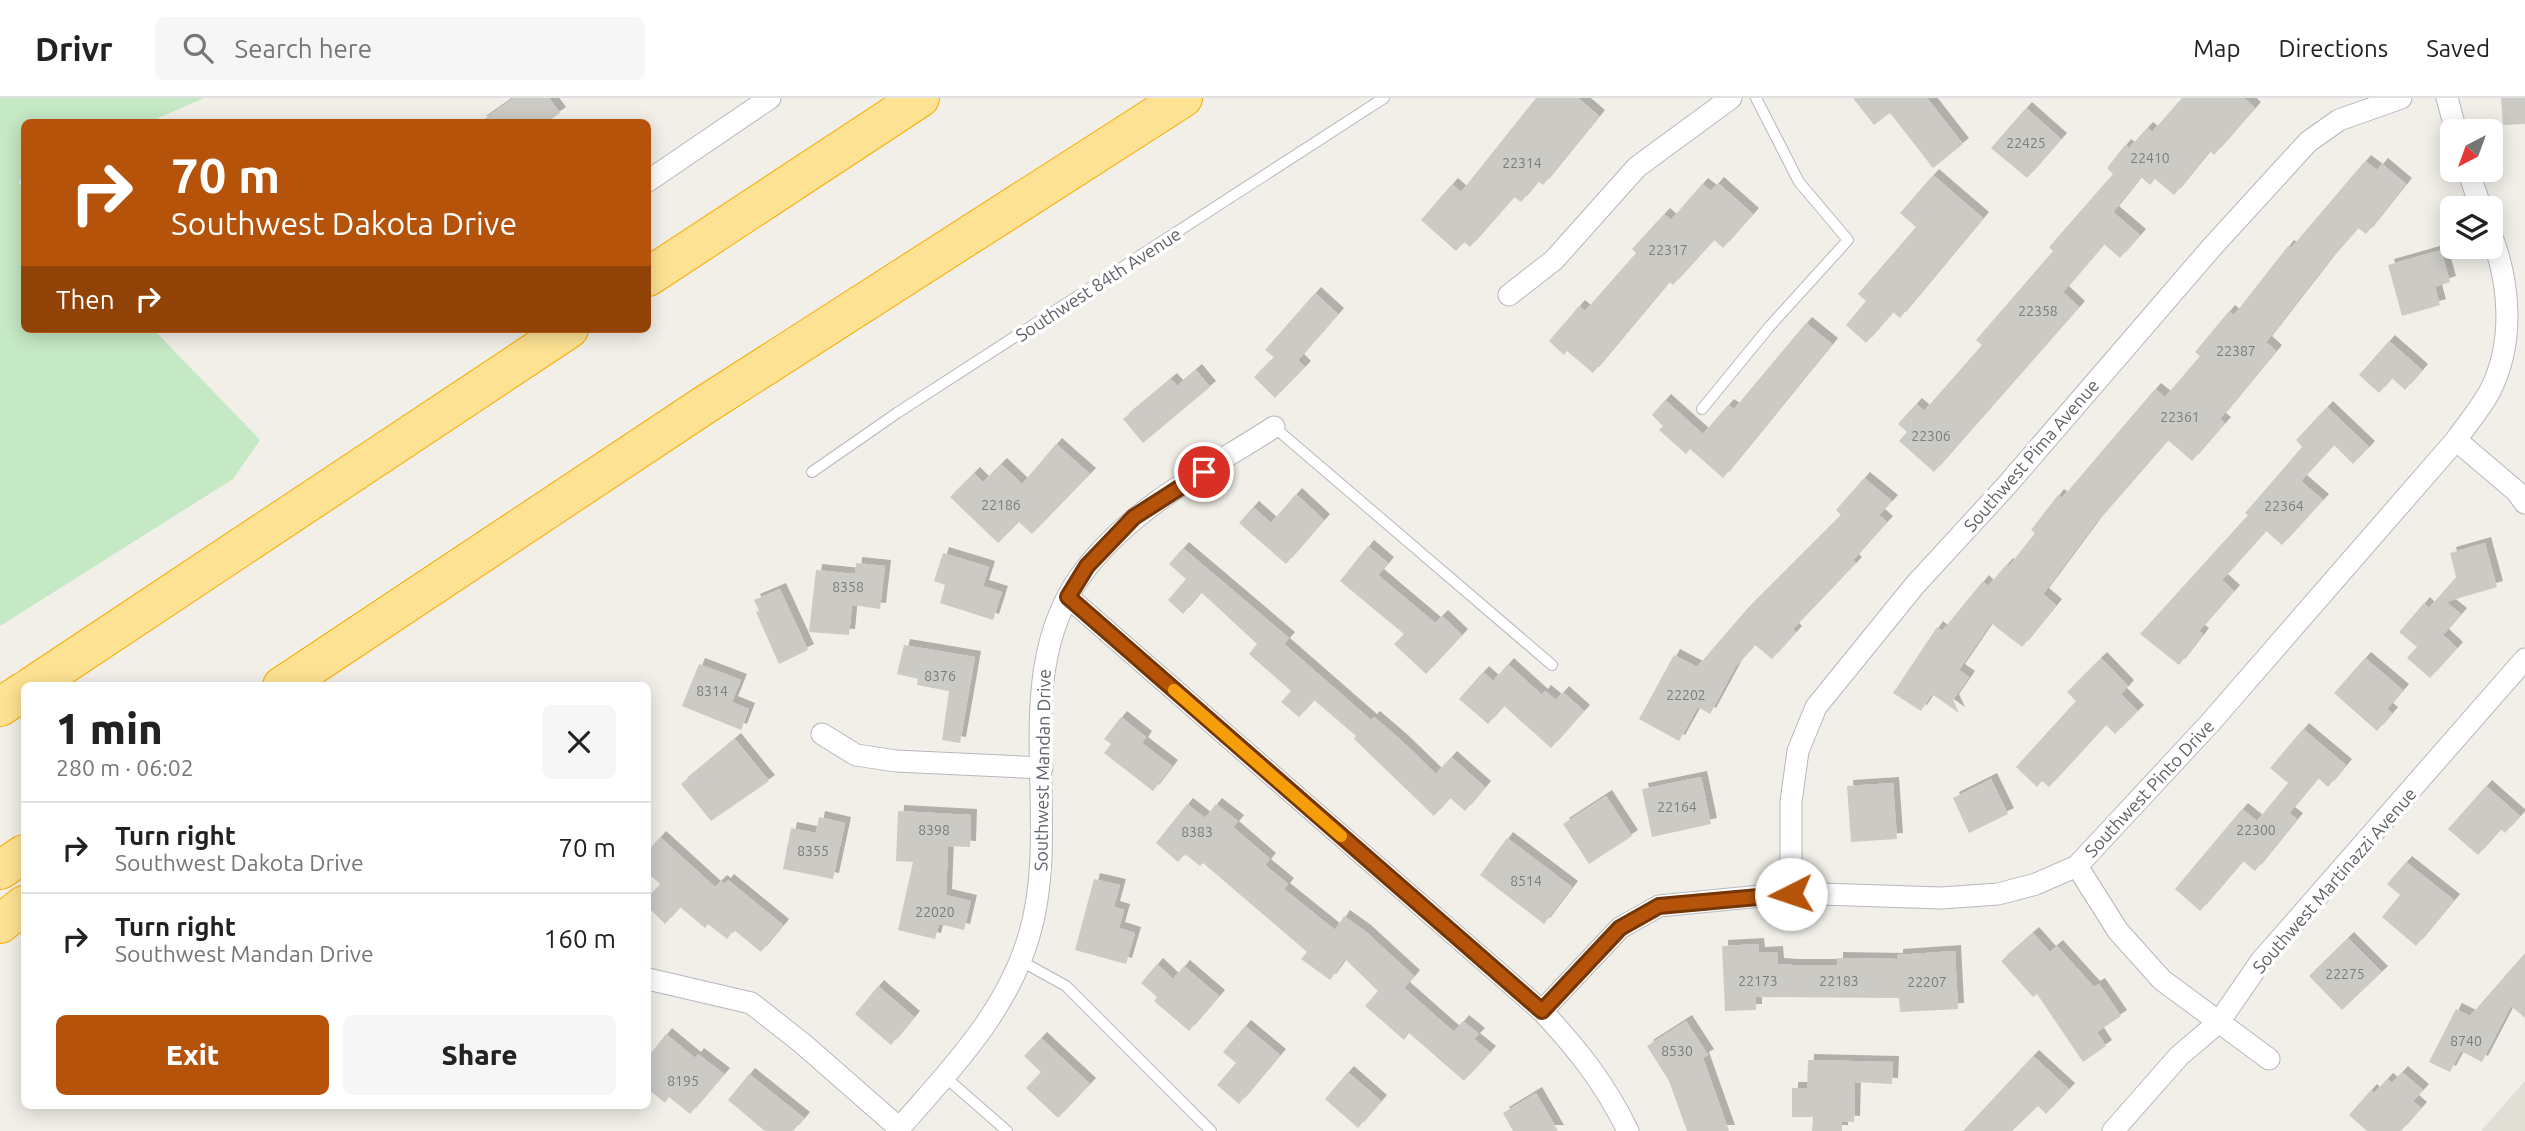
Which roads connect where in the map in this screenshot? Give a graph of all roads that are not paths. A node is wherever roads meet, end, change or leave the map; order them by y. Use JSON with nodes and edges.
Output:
{"nodes":[{"id":1,"x":769,"y":98,"type":"edge"},
{"id":2,"x":920,"y":98,"type":"edge"},
{"id":3,"x":1183,"y":98,"type":"edge"},
{"id":4,"x":1384,"y":98,"type":"edge"},
{"id":5,"x":1731,"y":98,"type":"edge"},
{"id":6,"x":1756,"y":98,"type":"edge"},
{"id":7,"x":2401,"y":98,"type":"edge"},
{"id":8,"x":2447,"y":98,"type":"edge"},
{"id":9,"x":2453,"y":119,"type":"edge"},
{"id":10,"x":651,"y":179,"type":"edge"},
{"id":11,"x":2501,"y":259,"type":"edge"},
{"id":12,"x":651,"y":275,"type":"edge"},
{"id":13,"x":1509,"y":295,"type":"dead end"},
{"id":14,"x":563,"y":333,"type":"edge"},
{"id":15,"x":1702,"y":409,"type":"dead end"},
{"id":16,"x":1274,"y":427,"type":"joint"},
{"id":17,"x":2456,"y":440,"type":"junction"},
{"id":18,"x":812,"y":472,"type":"dead end"},
{"id":19,"x":2525,"y":503,"type":"edge"},
{"id":20,"x":1068,"y":597,"type":"junction"},
{"id":21,"x":369,"y":629,"type":"junction"},
{"id":22,"x":2525,"y":659,"type":"edge"},
{"id":23,"x":1552,"y":665,"type":"dead end"},
{"id":24,"x":38,"y":682,"type":"edge"},
{"id":25,"x":288,"y":682,"type":"edge"},
{"id":26,"x":303,"y":682,"type":"edge"},
{"id":27,"x":21,"y":693,"type":"edge"},
{"id":28,"x":0,"y":707,"type":"edge"},
{"id":29,"x":822,"y":734,"type":"dead end"},
{"id":30,"x":1042,"y":768,"type":"junction"},
{"id":31,"x":21,"y":856,"type":"edge"},
{"id":32,"x":2077,"y":866,"type":"junction"},
{"id":33,"x":0,"y":870,"type":"edge"},
{"id":34,"x":1791,"y":894,"type":"junction"},
{"id":35,"x":21,"y":907,"type":"edge"},
{"id":36,"x":0,"y":924,"type":"edge"},
{"id":37,"x":1021,"y":961,"type":"junction"},
{"id":38,"x":651,"y":980,"type":"edge"},
{"id":39,"x":1542,"y":1011,"type":"junction"},
{"id":40,"x":2219,"y":1022,"type":"junction"},
{"id":41,"x":2269,"y":1059,"type":"dead end"},
{"id":42,"x":944,"y":1076,"type":"junction"},
{"id":43,"x":898,"y":1130,"type":"edge"},
{"id":44,"x":1007,"y":1131,"type":"edge"},
{"id":45,"x":1212,"y":1131,"type":"edge"},
{"id":46,"x":1628,"y":1131,"type":"edge"},
{"id":47,"x":2113,"y":1131,"type":"edge"}],
"edges":[{"from":1,"to":10,"type":"street"},
{"from":2,"to":12,"type":"highway"},
{"from":3,"to":21,"type":"highway"},
{"from":4,"to":18,"type":"lane","name":"Southwest 84th Avenue"},
{"from":5,"to":13,"type":"street"},
{"from":6,"to":15,"type":"lane"},
{"from":7,"to":34,"type":"street","name":"Southwest Pima Avenue"},
{"from":8,"to":9,"type":"street"},
{"from":11,"to":17,"type":"street","name":"Southwest Pinto Drive"},
{"from":14,"to":24,"type":"highway"},
{"from":16,"to":20,"type":"street","name":"Southwest Mandan Drive"},
{"from":16,"to":23,"type":"lane"},
{"from":17,"to":19,"type":"street"},
{"from":17,"to":32,"type":"street","name":"Southwest Pinto Drive"},
{"from":20,"to":30,"type":"street","name":"Southwest Mandan Drive"},
{"from":20,"to":39,"type":"street"},
{"from":21,"to":25,"type":"highway"},
{"from":21,"to":26,"type":"highway"},
{"from":22,"to":40,"type":"street","name":"Southwest Martinazzi Avenue"},
{"from":27,"to":28,"type":"highway"},
{"from":29,"to":30,"type":"street"},
{"from":30,"to":37,"type":"street","name":"Southwest Mandan Drive"},
{"from":31,"to":33,"type":"highway"},
{"from":32,"to":34,"type":"street","name":"Southwest Pinto Drive"},
{"from":32,"to":40,"type":"street"},
{"from":34,"to":39,"type":"street","name":"Southwest Pinto Drive"},
{"from":35,"to":36,"type":"highway"},
{"from":37,"to":42,"type":"street","name":"Southwest Mandan Drive"},
{"from":37,"to":45,"type":"lane"},
{"from":38,"to":43,"type":"street"},
{"from":39,"to":46,"type":"street"},
{"from":40,"to":41,"type":"street"},
{"from":40,"to":47,"type":"street","name":"Southwest Martinazzi Avenue"},
{"from":42,"to":43,"type":"street","name":"Southwest Mandan Drive"},
{"from":42,"to":44,"type":"lane"}]}
